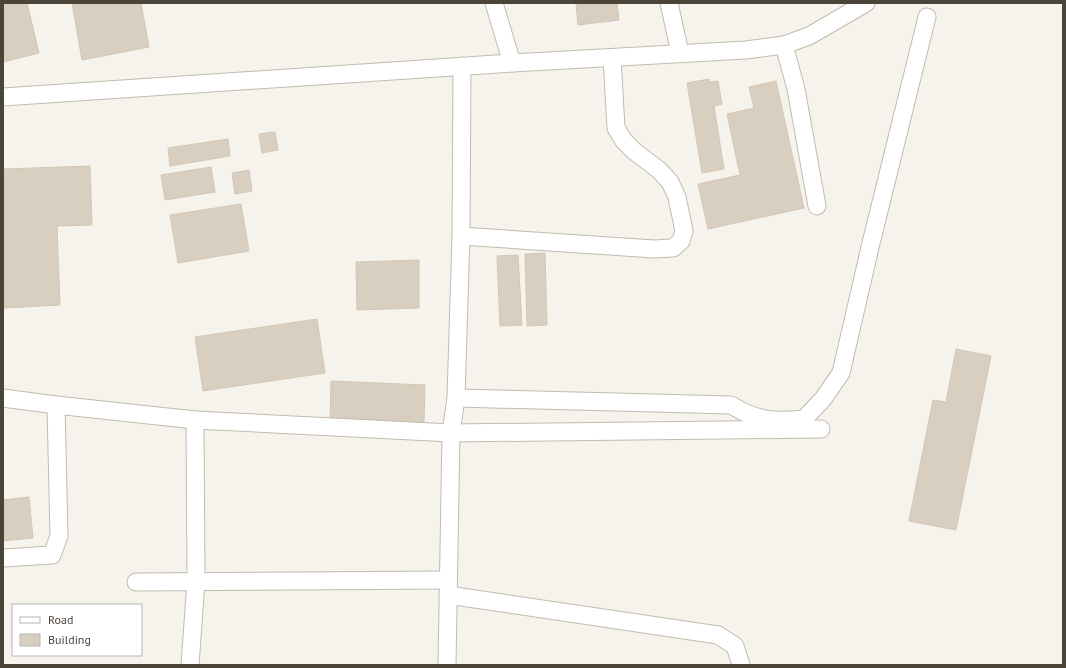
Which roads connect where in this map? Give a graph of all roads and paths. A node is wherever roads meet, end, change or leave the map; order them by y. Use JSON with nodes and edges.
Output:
{"nodes":[{"id":1,"x":494,"y":3,"type":"edge"},
{"id":2,"x":669,"y":3,"type":"edge"},
{"id":3,"x":866,"y":3,"type":"edge"},
{"id":4,"x":927,"y":17,"type":"dead end"},
{"id":5,"x":784,"y":45,"type":"junction"},
{"id":6,"x":680,"y":53,"type":"junction"},
{"id":7,"x":612,"y":58,"type":"junction"},
{"id":8,"x":512,"y":63,"type":"junction"},
{"id":9,"x":462,"y":66,"type":"junction"},
{"id":10,"x":3,"y":97,"type":"edge"},
{"id":11,"x":817,"y":206,"type":"dead end"},
{"id":12,"x":461,"y":236,"type":"junction"},
{"id":13,"x":3,"y":398,"type":"edge"},
{"id":14,"x":456,"y":398,"type":"junction"},
{"id":15,"x":56,"y":405,"type":"junction"},
{"id":16,"x":195,"y":420,"type":"junction"},
{"id":17,"x":821,"y":429,"type":"dead end"},
{"id":18,"x":451,"y":433,"type":"junction"},
{"id":19,"x":3,"y":558,"type":"edge"},
{"id":20,"x":196,"y":581,"type":"junction"},
{"id":21,"x":136,"y":582,"type":"dead end"},
{"id":22,"x":448,"y":587,"type":"junction"},
{"id":23,"x":190,"y":665,"type":"edge"},
{"id":24,"x":447,"y":665,"type":"edge"},
{"id":25,"x":741,"y":665,"type":"edge"}],
"edges":[{"from":1,"to":8,"type":"street"},
{"from":2,"to":6,"type":"street"},
{"from":3,"to":5,"type":"street"},
{"from":4,"to":14,"type":"street"},
{"from":5,"to":6,"type":"street"},
{"from":5,"to":11,"type":"street"},
{"from":6,"to":7,"type":"street"},
{"from":7,"to":8,"type":"street"},
{"from":7,"to":12,"type":"street"},
{"from":8,"to":9,"type":"street"},
{"from":9,"to":10,"type":"street"},
{"from":9,"to":12,"type":"street"},
{"from":12,"to":14,"type":"street"},
{"from":13,"to":15,"type":"street"},
{"from":14,"to":18,"type":"street"},
{"from":15,"to":16,"type":"street"},
{"from":15,"to":19,"type":"street"},
{"from":16,"to":18,"type":"street"},
{"from":16,"to":20,"type":"street"},
{"from":17,"to":18,"type":"street"},
{"from":18,"to":22,"type":"street"},
{"from":20,"to":21,"type":"street"},
{"from":20,"to":22,"type":"street"},
{"from":20,"to":23,"type":"street"},
{"from":22,"to":24,"type":"street"},
{"from":22,"to":25,"type":"street"}]}
